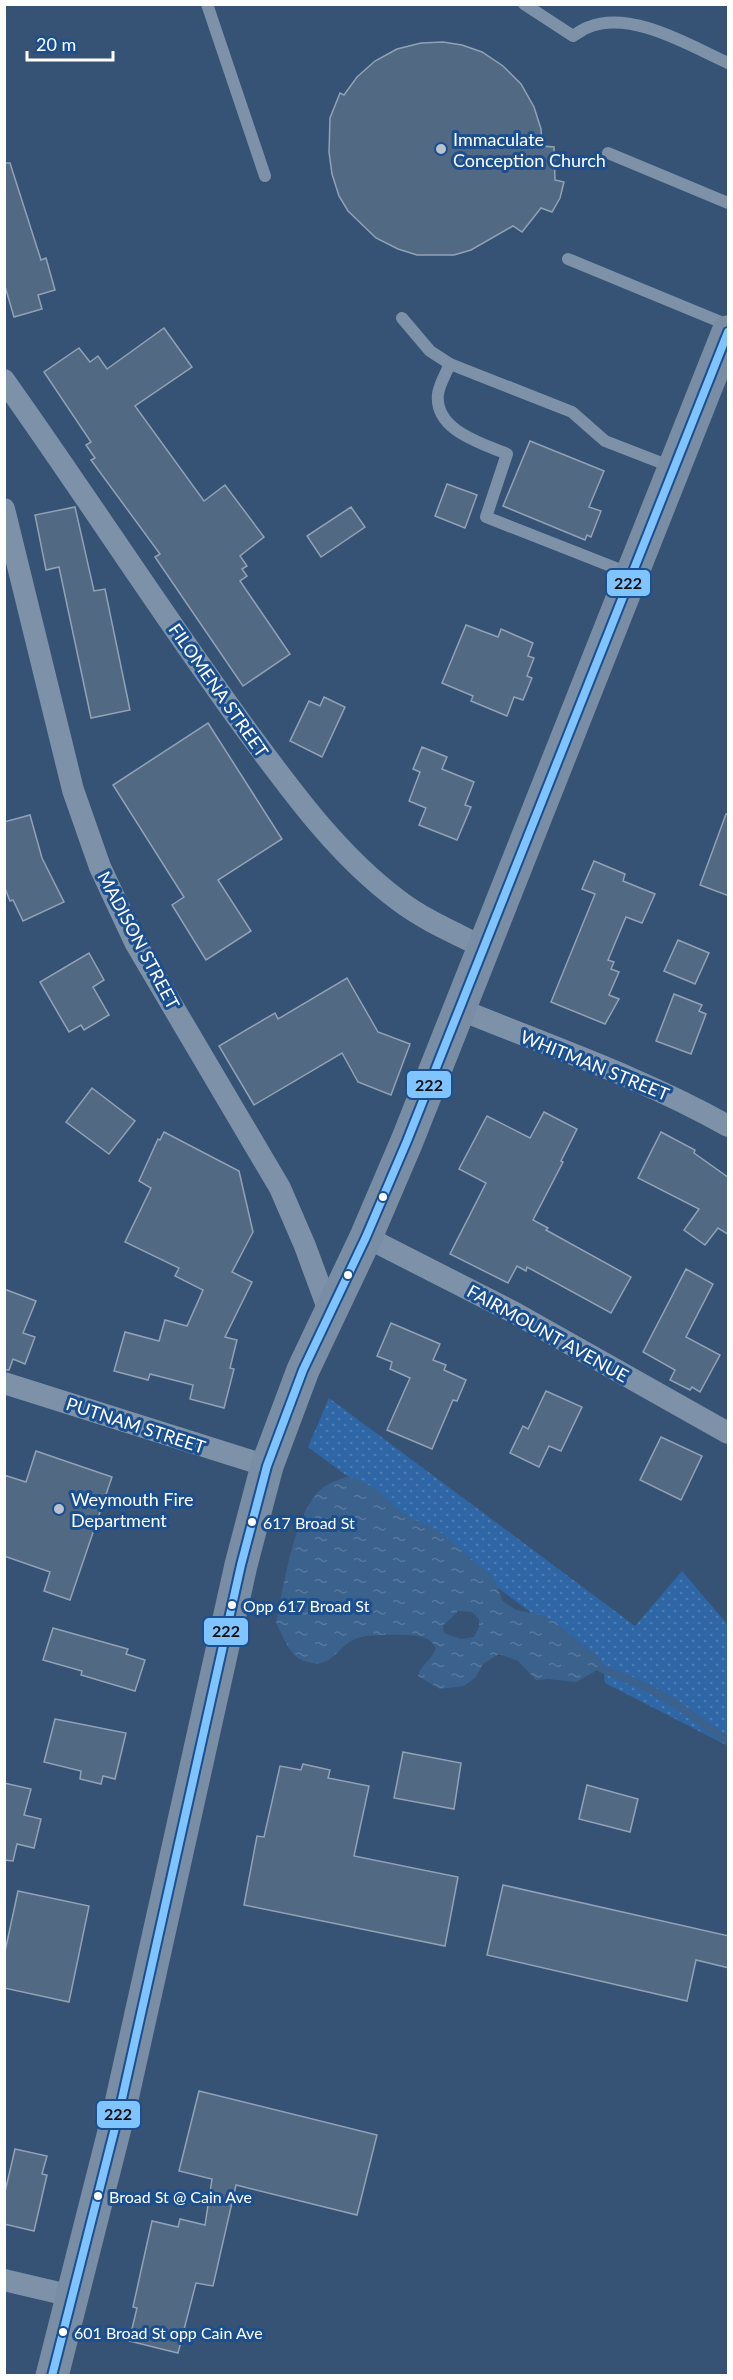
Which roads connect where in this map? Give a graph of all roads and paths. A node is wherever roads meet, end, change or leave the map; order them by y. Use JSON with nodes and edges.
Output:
{"nodes":[{"id":1,"x":207,"y":4,"type":"edge"},
{"id":2,"x":524,"y":4,"type":"edge"},
{"id":3,"x":729,"y":63,"type":"edge"},
{"id":4,"x":609,"y":153,"type":"dead end"},
{"id":5,"x":265,"y":176,"type":"dead end"},
{"id":6,"x":729,"y":203,"type":"edge"},
{"id":7,"x":568,"y":259,"type":"dead end"},
{"id":8,"x":402,"y":318,"type":"dead end"},
{"id":9,"x":729,"y":325,"type":"edge"},
{"id":10,"x":729,"y":332,"type":"edge"},
{"id":11,"x":450,"y":364,"type":"junction"},
{"id":12,"x":4,"y":380,"type":"edge"},
{"id":13,"x":673,"y":467,"type":"junction"},
{"id":14,"x":4,"y":509,"type":"edge"},
{"id":15,"x":631,"y":574,"type":"junction"},
{"id":16,"x":485,"y":948,"type":"junction"},
{"id":17,"x":459,"y":1010,"type":"junction"},
{"id":18,"x":729,"y":1126,"type":"edge"},
{"id":19,"x":366,"y":1237,"type":"junction"},
{"id":20,"x":329,"y":1311,"type":"junction"},
{"id":21,"x":4,"y":1383,"type":"edge"},
{"id":22,"x":729,"y":1433,"type":"edge"},
{"id":23,"x":267,"y":1466,"type":"junction"},
{"id":24,"x":4,"y":2280,"type":"edge"},
{"id":25,"x":72,"y":2296,"type":"junction"},
{"id":26,"x":52,"y":2376,"type":"edge"}],
"edges":[{"from":1,"to":5,"type":"lane"},
{"from":2,"to":3,"type":"lane"},
{"from":4,"to":6,"type":"lane"},
{"from":7,"to":9,"type":"lane"},
{"from":8,"to":11,"type":"lane"},
{"from":10,"to":13,"type":"main road"},
{"from":11,"to":13,"type":"lane"},
{"from":11,"to":15,"type":"lane"},
{"from":12,"to":16,"type":"street","name":"FILOMENA STREET"},
{"from":13,"to":15,"type":"main road"},
{"from":14,"to":20,"type":"street","name":"MADISON STREET"},
{"from":15,"to":16,"type":"main road"},
{"from":16,"to":17,"type":"main road"},
{"from":17,"to":18,"type":"street","name":"WHITMAN STREET"},
{"from":17,"to":19,"type":"main road"},
{"from":19,"to":20,"type":"main road"},
{"from":19,"to":22,"type":"street","name":"FAIRMOUNT AVENUE"},
{"from":20,"to":23,"type":"main road"},
{"from":21,"to":23,"type":"street","name":"PUTNAM STREET"},
{"from":23,"to":25,"type":"main road"},
{"from":24,"to":25,"type":"street"},
{"from":25,"to":26,"type":"main road"}]}
